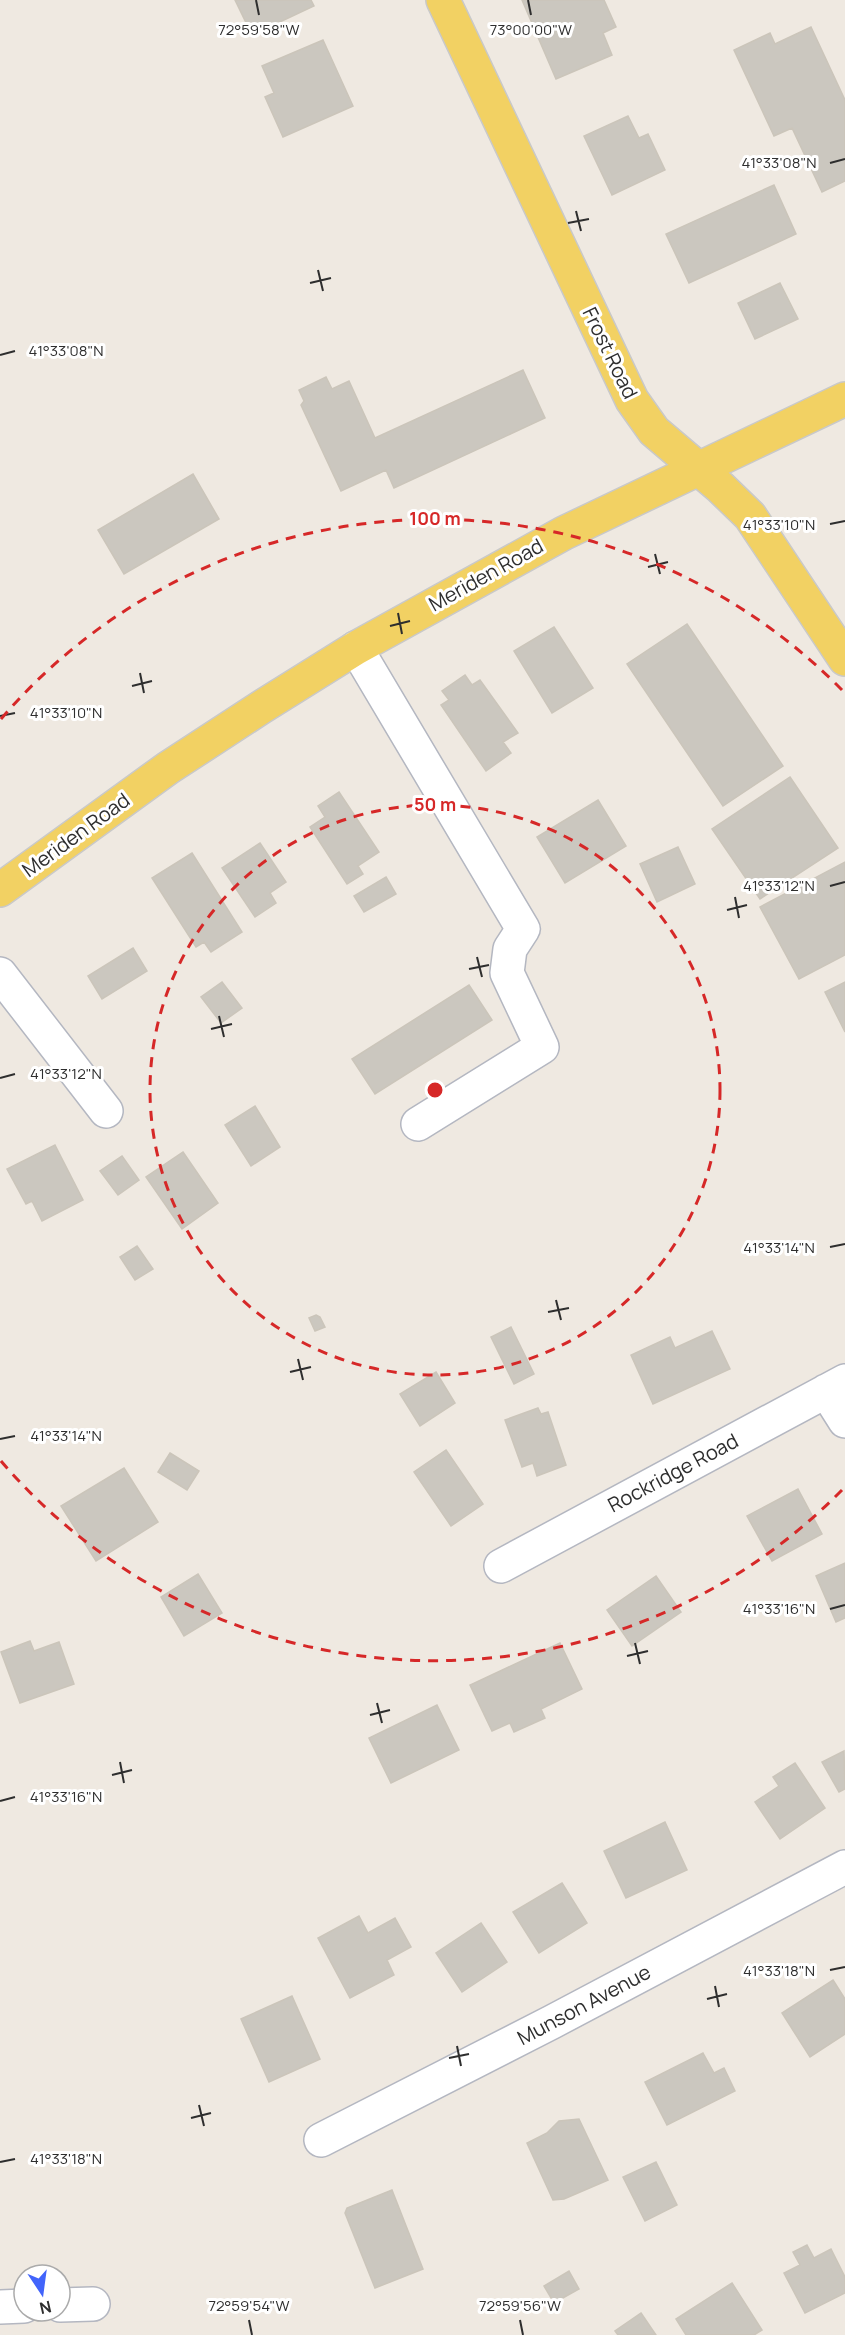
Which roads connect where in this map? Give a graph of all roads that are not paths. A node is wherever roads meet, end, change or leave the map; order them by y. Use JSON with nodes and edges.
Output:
{"nodes":[{"id":1,"x":443,"y":0,"type":"edge"},
{"id":2,"x":845,"y":399,"type":"edge"},
{"id":3,"x":698,"y":469,"type":"junction"},
{"id":4,"x":356,"y":648,"type":"junction"},
{"id":5,"x":845,"y":658,"type":"edge"},
{"id":6,"x":0,"y":890,"type":"edge"},
{"id":7,"x":0,"y":974,"type":"edge"},
{"id":8,"x":106,"y":1111,"type":"dead end"},
{"id":9,"x":418,"y":1124,"type":"dead end"},
{"id":10,"x":836,"y":1386,"type":"edge"},
{"id":11,"x":845,"y":1421,"type":"edge"},
{"id":12,"x":501,"y":1566,"type":"dead end"},
{"id":13,"x":845,"y":1867,"type":"edge"},
{"id":14,"x":321,"y":2140,"type":"dead end"},
{"id":15,"x":93,"y":2304,"type":"dead end"},
{"id":16,"x":72,"y":2305,"type":"edge"}],
"edges":[{"from":1,"to":3,"type":"main road","name":"Frost Road"},
{"from":2,"to":3,"type":"main road","name":"Meriden Road"},
{"from":3,"to":4,"type":"main road","name":"Meriden Road"},
{"from":3,"to":5,"type":"main road","name":"Frost Road"},
{"from":4,"to":6,"type":"main road","name":"Meriden Road"},
{"from":4,"to":9,"type":"street"},
{"from":7,"to":8,"type":"street"},
{"from":10,"to":11,"type":"street"},
{"from":10,"to":12,"type":"street","name":"Rockridge Road"},
{"from":13,"to":14,"type":"street","name":"Munson Avenue"},
{"from":15,"to":16,"type":"street"}]}
